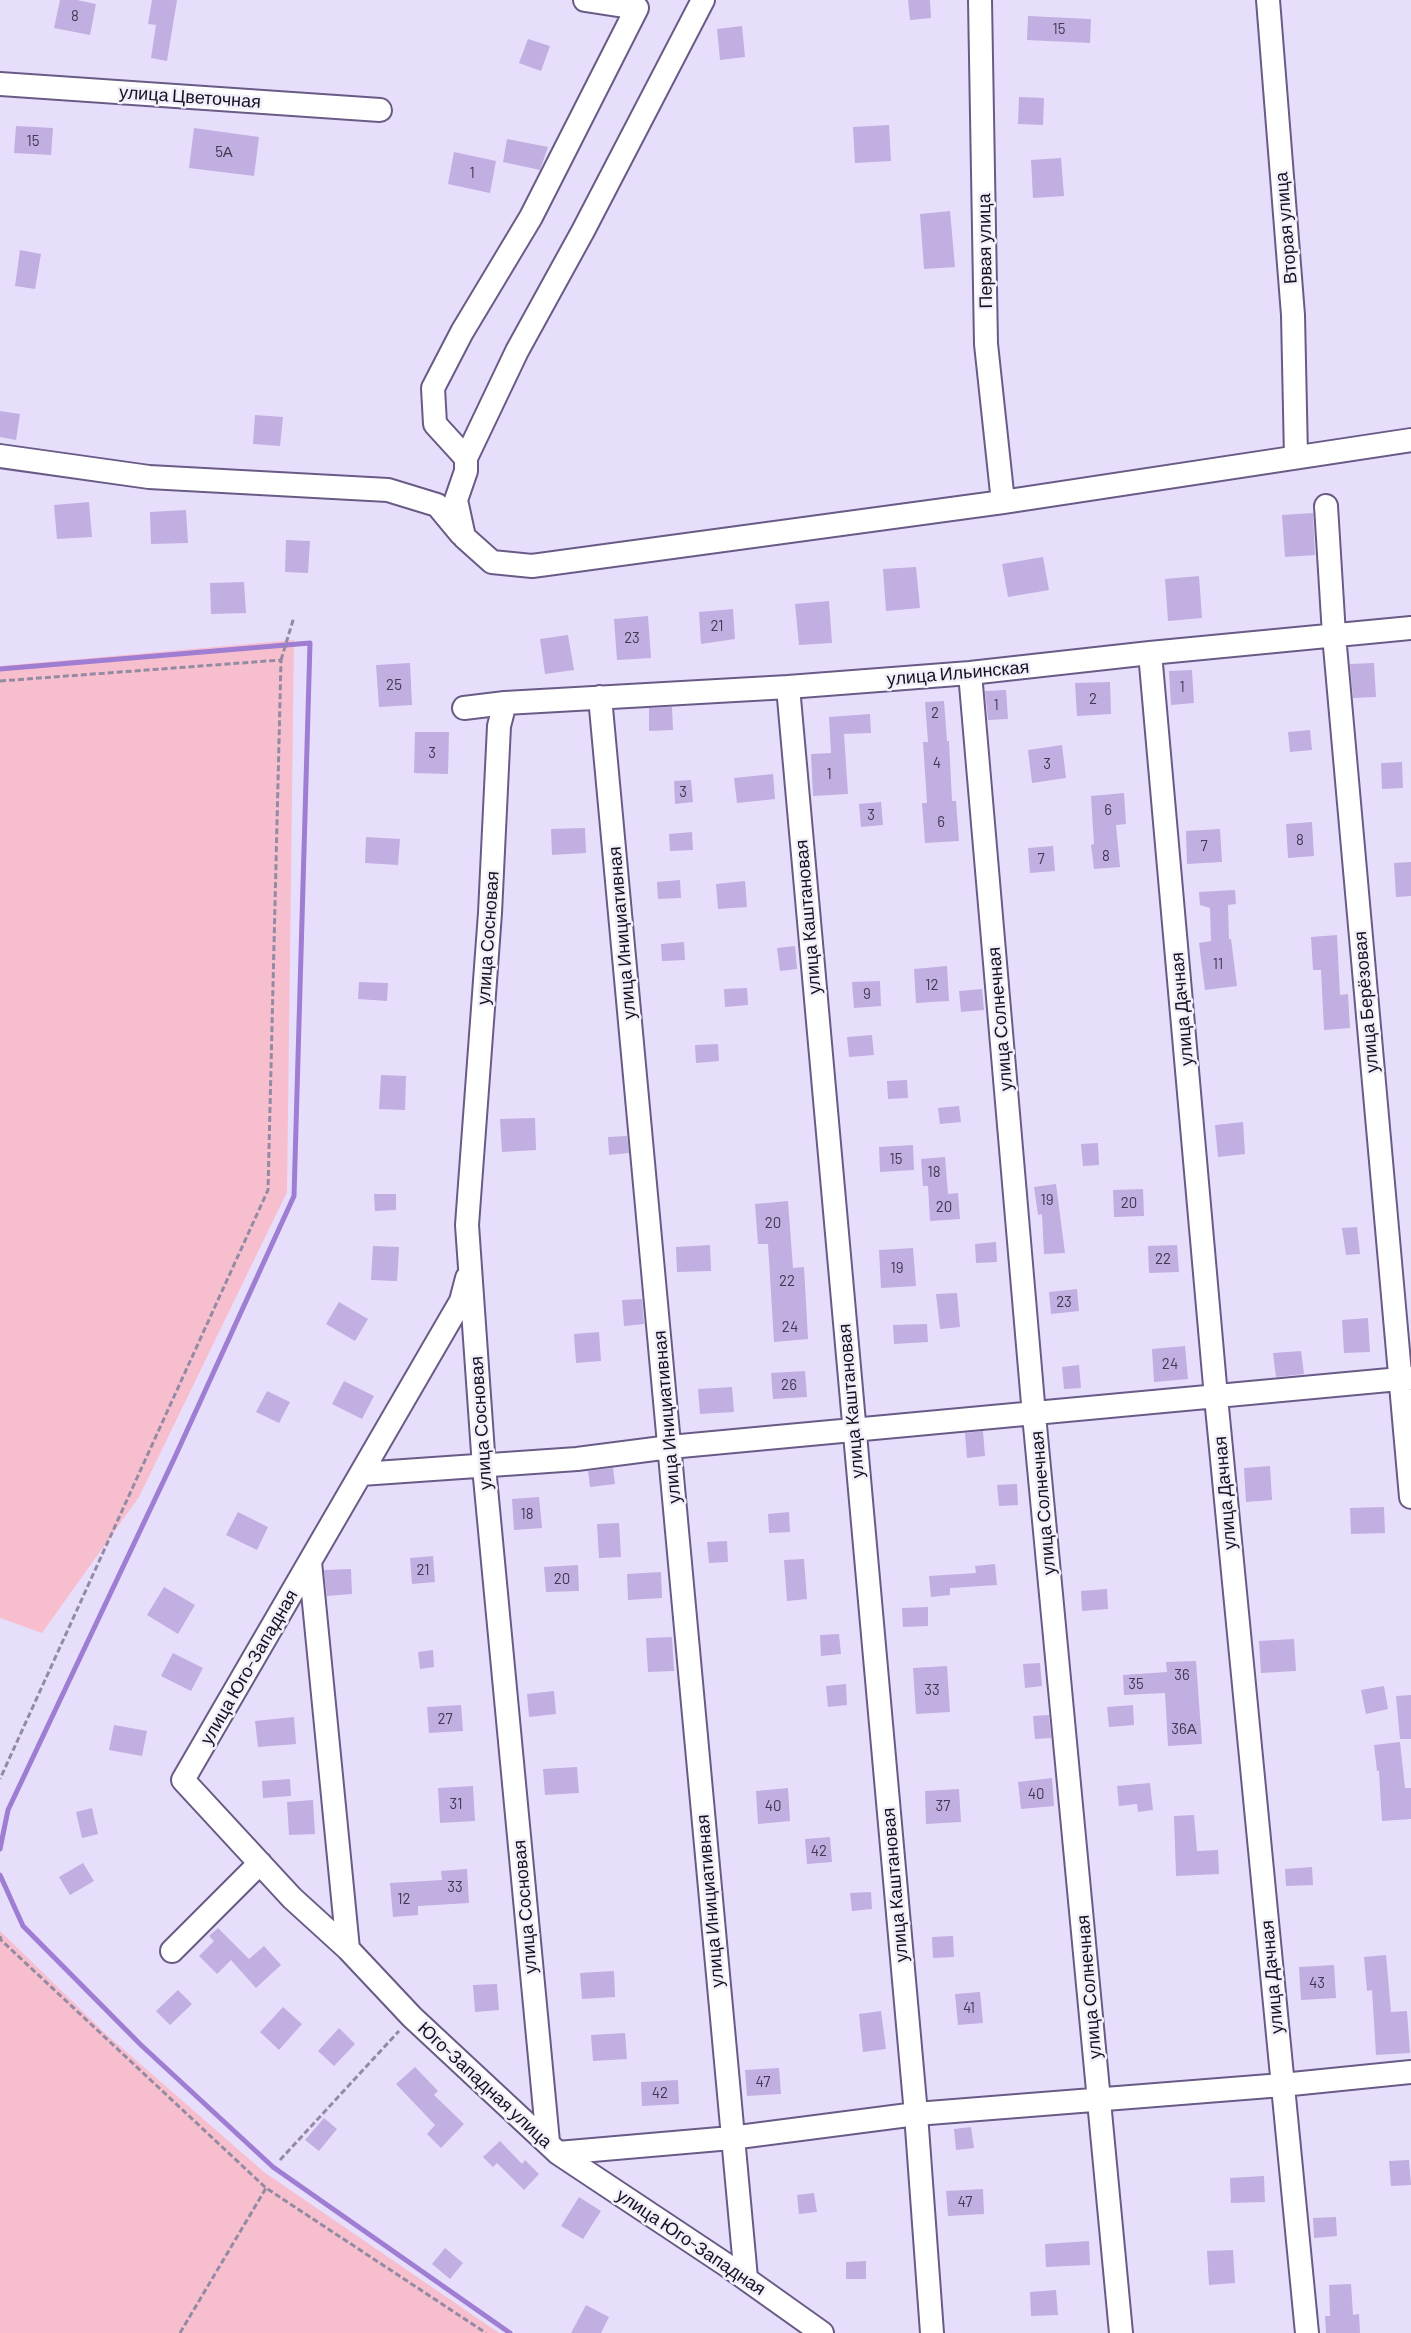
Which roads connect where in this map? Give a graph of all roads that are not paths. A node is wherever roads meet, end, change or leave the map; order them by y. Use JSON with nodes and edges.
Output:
{"nodes":[{"id":1,"x":585,"y":0,"type":"edge"},
{"id":2,"x":703,"y":0,"type":"edge"},
{"id":3,"x":980,"y":0,"type":"edge"},
{"id":4,"x":1268,"y":0,"type":"edge"},
{"id":5,"x":0,"y":84,"type":"edge"},
{"id":6,"x":380,"y":110,"type":"dead end"},
{"id":7,"x":1411,"y":440,"type":"edge"},
{"id":8,"x":0,"y":456,"type":"edge"},
{"id":9,"x":1296,"y":457,"type":"junction"},
{"id":10,"x":466,"y":458,"type":"junction"},
{"id":11,"x":1003,"y":501,"type":"junction"},
{"id":12,"x":1326,"y":506,"type":"dead end"},
{"id":13,"x":464,"y":537,"type":"junction"},
{"id":14,"x":1411,"y":628,"type":"edge"},
{"id":15,"x":1334,"y":635,"type":"junction"},
{"id":16,"x":1150,"y":653,"type":"junction"},
{"id":17,"x":970,"y":673,"type":"junction"},
{"id":18,"x":788,"y":687,"type":"junction"},
{"id":19,"x":600,"y":697,"type":"junction"},
{"id":20,"x":505,"y":703,"type":"junction"},
{"id":21,"x":464,"y":708,"type":"dead end"},
{"id":22,"x":471,"y":1265,"type":"junction"},
{"id":23,"x":1405,"y":1378,"type":"edge"},
{"id":24,"x":1216,"y":1397,"type":"junction"},
{"id":25,"x":1034,"y":1415,"type":"junction"},
{"id":26,"x":854,"y":1430,"type":"junction"},
{"id":27,"x":670,"y":1447,"type":"junction"},
{"id":28,"x":484,"y":1467,"type":"junction"},
{"id":29,"x":362,"y":1474,"type":"junction"},
{"id":30,"x":1411,"y":1497,"type":"edge"},
{"id":31,"x":310,"y":1562,"type":"junction"},
{"id":32,"x":260,"y":1863,"type":"junction"},
{"id":33,"x":348,"y":1949,"type":"junction"},
{"id":34,"x":171,"y":1951,"type":"dead end"},
{"id":35,"x":412,"y":2017,"type":"joint"},
{"id":36,"x":1411,"y":2072,"type":"edge"},
{"id":37,"x":1282,"y":2085,"type":"junction"},
{"id":38,"x":1100,"y":2099,"type":"junction"},
{"id":39,"x":916,"y":2115,"type":"junction"},
{"id":40,"x":731,"y":2138,"type":"junction"},
{"id":41,"x":553,"y":2147,"type":"junction"},
{"id":42,"x":746,"y":2278,"type":"junction"},
{"id":43,"x":822,"y":2333,"type":"edge"},
{"id":44,"x":932,"y":2333,"type":"edge"},
{"id":45,"x":1121,"y":2333,"type":"edge"},
{"id":46,"x":1306,"y":2333,"type":"edge"}],
"edges":[{"from":1,"to":10,"type":"street"},
{"from":2,"to":10,"type":"street"},
{"from":3,"to":11,"type":"street","name":"Первая улица"},
{"from":4,"to":9,"type":"street","name":"Вторая улица"},
{"from":5,"to":6,"type":"street","name":"улица Цветочная"},
{"from":7,"to":9,"type":"street"},
{"from":8,"to":13,"type":"street"},
{"from":9,"to":11,"type":"street"},
{"from":10,"to":13,"type":"street"},
{"from":11,"to":13,"type":"street"},
{"from":12,"to":15,"type":"street","name":"улица Берёзовая"},
{"from":14,"to":15,"type":"street","name":"улица Ильинская"},
{"from":15,"to":16,"type":"street","name":"улица Ильинская"},
{"from":15,"to":23,"type":"street","name":"улица Берёзовая"},
{"from":16,"to":17,"type":"street","name":"улица Ильинская"},
{"from":16,"to":24,"type":"street","name":"улица Дачная"},
{"from":17,"to":18,"type":"street","name":"улица Ильинская"},
{"from":17,"to":25,"type":"street","name":"улица Солнечная"},
{"from":18,"to":19,"type":"street","name":"улица Ильинская"},
{"from":18,"to":26,"type":"street","name":"улица Каштановая"},
{"from":19,"to":20,"type":"street","name":"улица Ильинская"},
{"from":19,"to":27,"type":"street","name":"улица Инициативная"},
{"from":20,"to":21,"type":"street","name":"улица Ильинская"},
{"from":20,"to":22,"type":"street","name":"улица Сосновая"},
{"from":22,"to":28,"type":"street","name":"улица Сосновая"},
{"from":22,"to":29,"type":"street","name":"улица Юго-Западная"},
{"from":23,"to":24,"type":"street"},
{"from":23,"to":30,"type":"street","name":"улица Берёзовая"},
{"from":24,"to":25,"type":"street"},
{"from":24,"to":37,"type":"street","name":"улица Дачная"},
{"from":25,"to":26,"type":"street"},
{"from":25,"to":38,"type":"street","name":"улица Солнечная"},
{"from":26,"to":27,"type":"street"},
{"from":26,"to":39,"type":"street","name":"улица Каштановая"},
{"from":27,"to":28,"type":"street"},
{"from":27,"to":40,"type":"street","name":"улица Инициативная"},
{"from":28,"to":29,"type":"street"},
{"from":28,"to":41,"type":"street","name":"улица Сосновая"},
{"from":29,"to":31,"type":"street","name":"улица Юго-Западная"},
{"from":31,"to":32,"type":"street","name":"улица Юго-Западная"},
{"from":31,"to":33,"type":"street"},
{"from":32,"to":33,"type":"street","name":"улица Юго-Западная"},
{"from":32,"to":34,"type":"street"},
{"from":33,"to":35,"type":"street","name":"улица Юго-Западная"},
{"from":35,"to":41,"type":"street","name":"Юго-Западная улица"},
{"from":36,"to":37,"type":"street"},
{"from":37,"to":38,"type":"street"},
{"from":37,"to":46,"type":"street","name":"улица Дачная"},
{"from":38,"to":39,"type":"street"},
{"from":38,"to":45,"type":"street","name":"улица Солнечная"},
{"from":39,"to":40,"type":"street"},
{"from":39,"to":44,"type":"street","name":"улица Каштановая"},
{"from":40,"to":41,"type":"street"},
{"from":40,"to":42,"type":"street","name":"улица Инициативная"},
{"from":41,"to":42,"type":"street","name":"улица Юго-Западная"},
{"from":42,"to":43,"type":"street","name":"улица Юго-Западная"}]}
